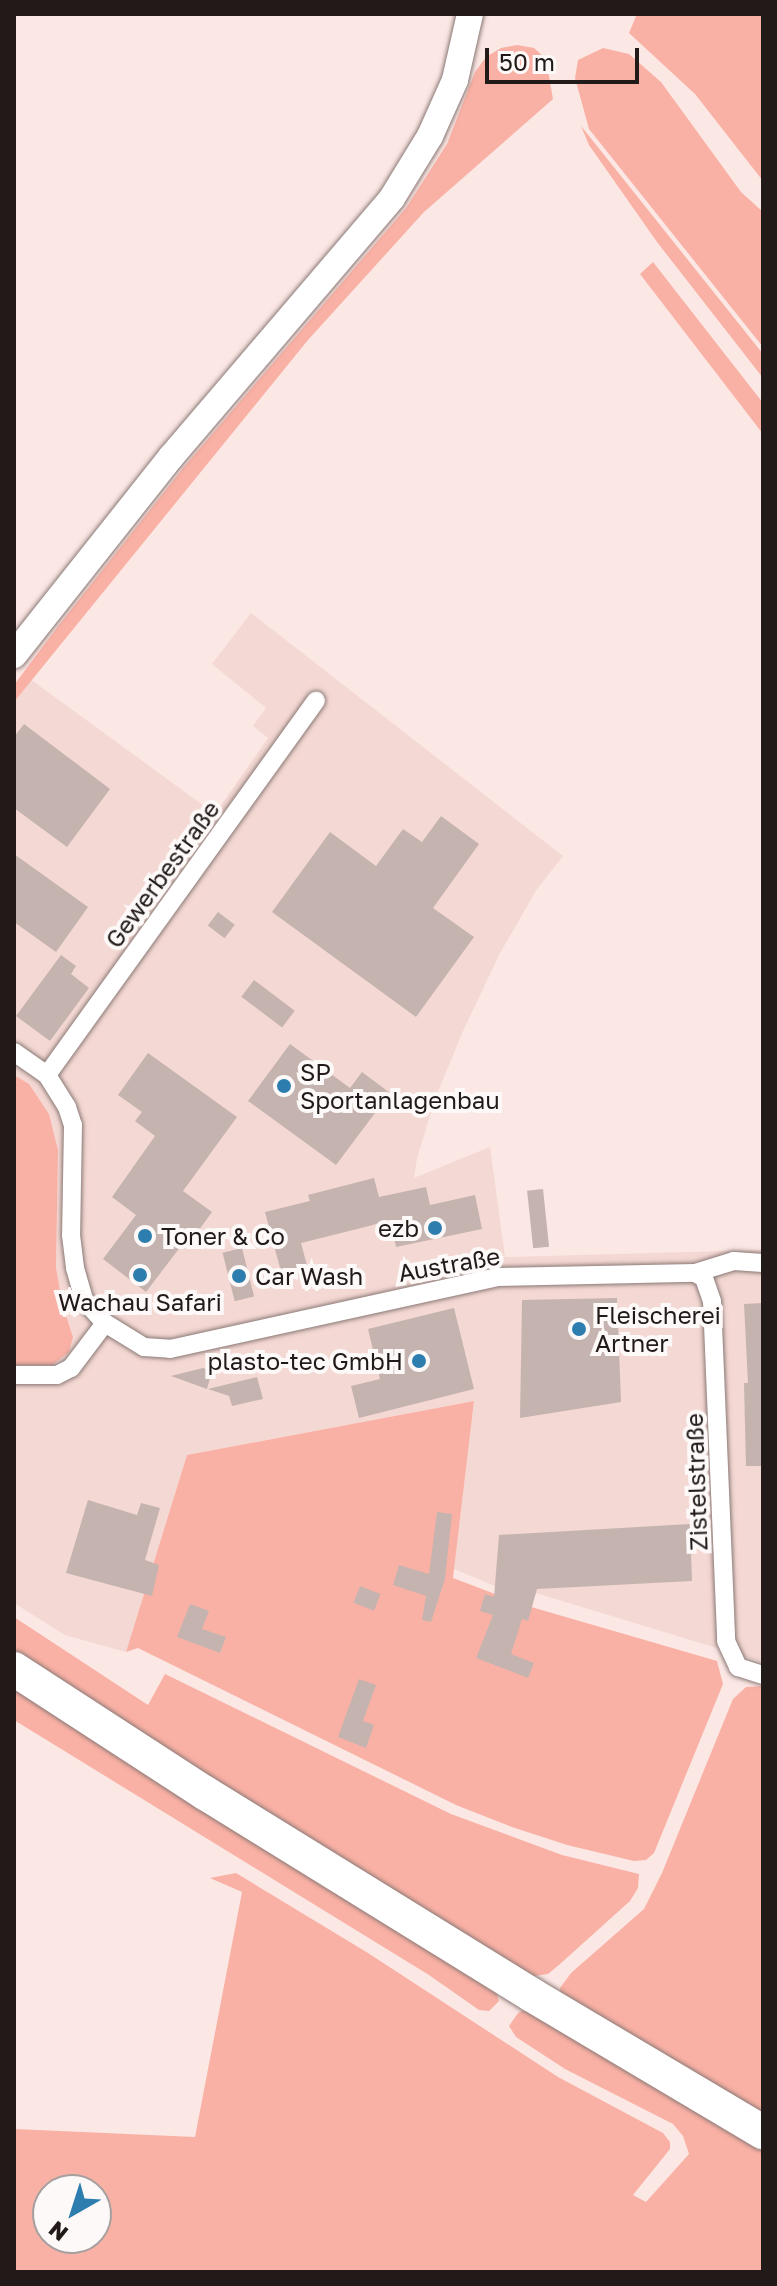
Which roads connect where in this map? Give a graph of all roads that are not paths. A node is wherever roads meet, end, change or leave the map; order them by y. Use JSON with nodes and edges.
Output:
{"nodes":[{"id":1,"x":470,"y":14,"type":"edge"},
{"id":2,"x":14,"y":655,"type":"edge"},
{"id":3,"x":316,"y":701,"type":"dead end"},
{"id":4,"x":14,"y":1052,"type":"edge"},
{"id":5,"x":47,"y":1075,"type":"junction"},
{"id":6,"x":763,"y":1263,"type":"edge"},
{"id":7,"x":695,"y":1273,"type":"junction"},
{"id":8,"x":105,"y":1323,"type":"junction"},
{"id":9,"x":14,"y":1375,"type":"edge"},
{"id":10,"x":14,"y":1669,"type":"edge"},
{"id":11,"x":763,"y":1675,"type":"edge"},
{"id":12,"x":763,"y":2132,"type":"edge"}],
"edges":[{"from":1,"to":2,"type":"main road"},
{"from":3,"to":5,"type":"street","name":"Gewerbestraße"},
{"from":4,"to":5,"type":"street","name":"Austraße"},
{"from":5,"to":8,"type":"street","name":"Austraße"},
{"from":6,"to":7,"type":"street","name":"Austraße"},
{"from":7,"to":8,"type":"street","name":"Austraße"},
{"from":7,"to":11,"type":"street","name":"Zistelstraße"},
{"from":8,"to":9,"type":"street"},
{"from":10,"to":12,"type":"highway"}]}
